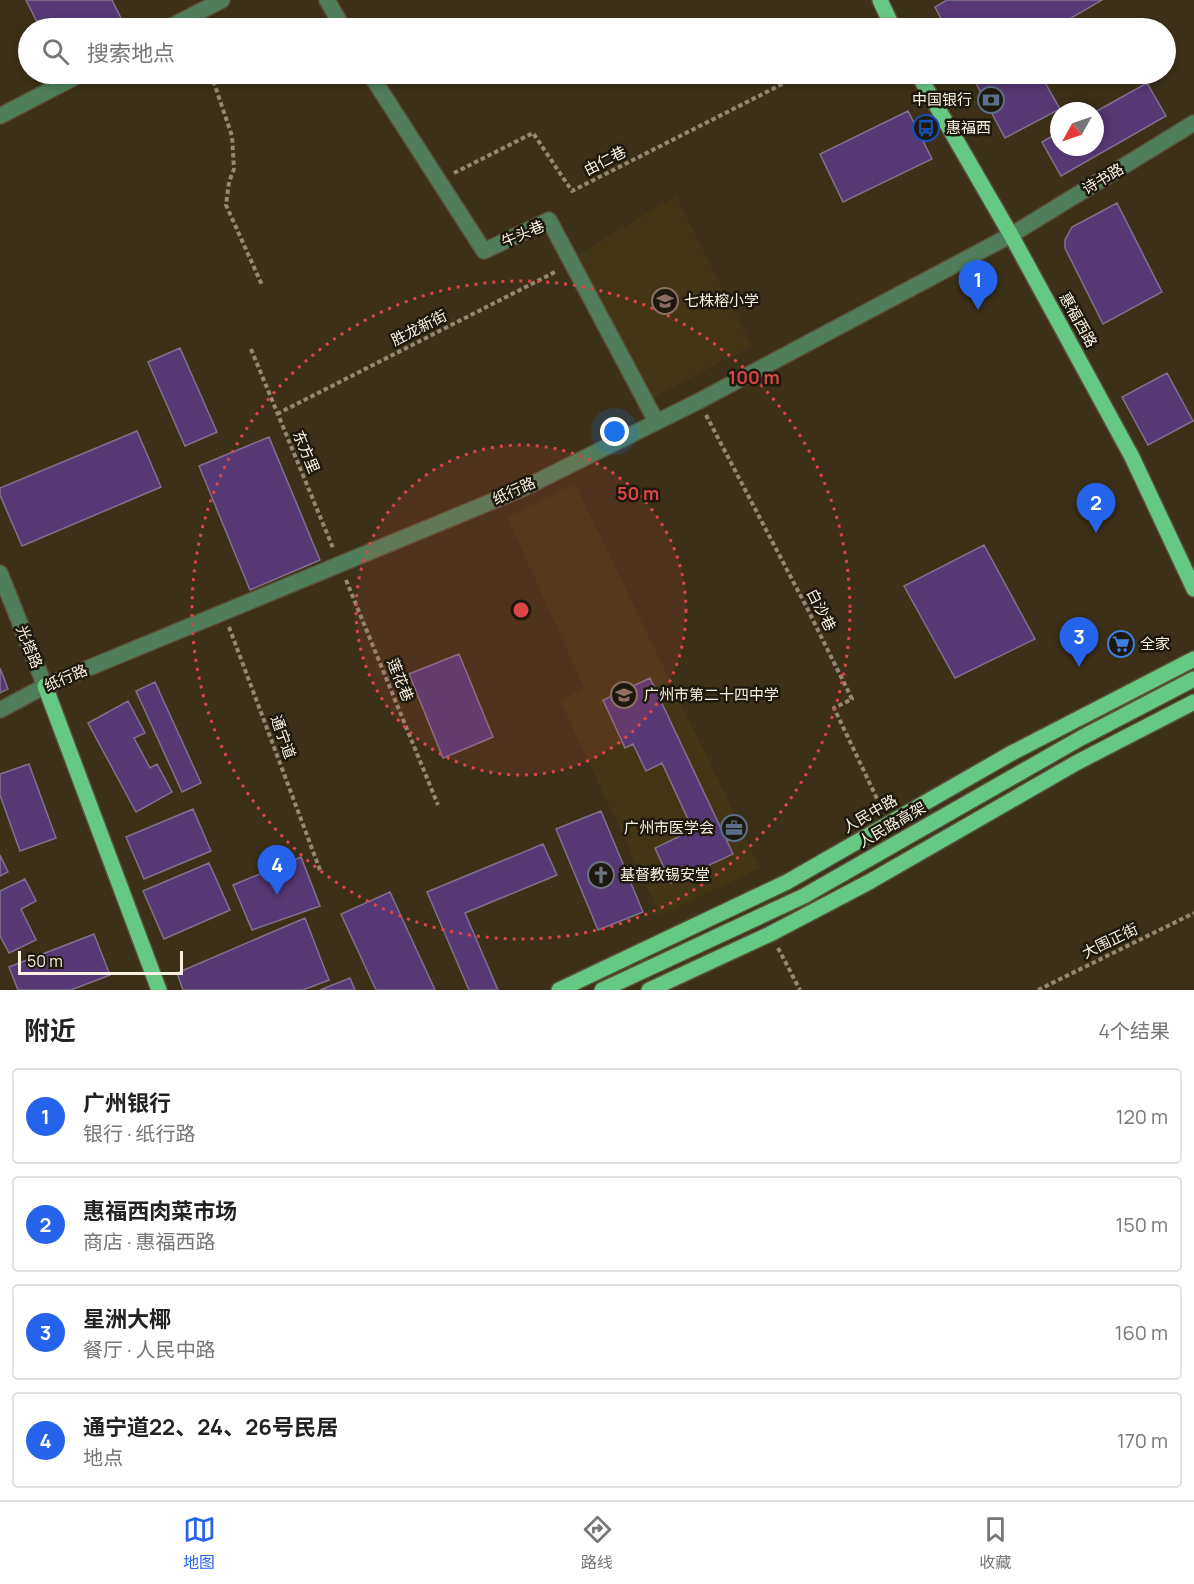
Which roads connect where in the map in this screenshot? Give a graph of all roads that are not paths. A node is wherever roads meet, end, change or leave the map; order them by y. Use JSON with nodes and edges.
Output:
{"nodes":[{"id":1,"x":222,"y":0,"type":"edge"},
{"id":2,"x":327,"y":0,"type":"edge"},
{"id":3,"x":880,"y":0,"type":"edge"},
{"id":4,"x":187,"y":18,"type":"edge"},
{"id":5,"x":337,"y":18,"type":"edge"},
{"id":6,"x":888,"y":18,"type":"edge"},
{"id":7,"x":62,"y":84,"type":"edge"},
{"id":8,"x":377,"y":84,"type":"edge"},
{"id":9,"x":924,"y":84,"type":"edge"},
{"id":10,"x":0,"y":116,"type":"edge"},
{"id":11,"x":1194,"y":123,"type":"edge"},
{"id":12,"x":1011,"y":235,"type":"junction"},
{"id":13,"x":656,"y":421,"type":"junction"},
{"id":14,"x":0,"y":573,"type":"edge"},
{"id":15,"x":1194,"y":589,"type":"edge"},
{"id":16,"x":1194,"y":659,"type":"edge"},
{"id":17,"x":1194,"y":678,"type":"edge"},
{"id":18,"x":45,"y":686,"type":"junction"},
{"id":19,"x":1194,"y":702,"type":"edge"},
{"id":20,"x":0,"y":710,"type":"edge"},
{"id":21,"x":159,"y":990,"type":"edge"},
{"id":22,"x":559,"y":990,"type":"edge"},
{"id":23,"x":602,"y":990,"type":"edge"},
{"id":24,"x":649,"y":990,"type":"edge"}],
"edges":[{"from":1,"to":4,"type":"street"},
{"from":2,"to":5,"type":"street"},
{"from":3,"to":6,"type":"main road"},
{"from":7,"to":10,"type":"street"},
{"from":8,"to":13,"type":"street","name":"牛头巷"},
{"from":9,"to":12,"type":"main road","name":"惠福西路"},
{"from":11,"to":12,"type":"street","name":"诗书路"},
{"from":12,"to":13,"type":"street","name":"纸行路"},
{"from":12,"to":15,"type":"main road","name":"惠福西路"},
{"from":13,"to":18,"type":"street","name":"纸行路"},
{"from":14,"to":18,"type":"street","name":"光塔路"},
{"from":16,"to":22,"type":"main road","name":"人民中路"},
{"from":17,"to":23,"type":"main road","name":"人民路高架"},
{"from":18,"to":20,"type":"street","name":"纸行路"},
{"from":18,"to":21,"type":"main road"},
{"from":19,"to":24,"type":"main road"}]}
